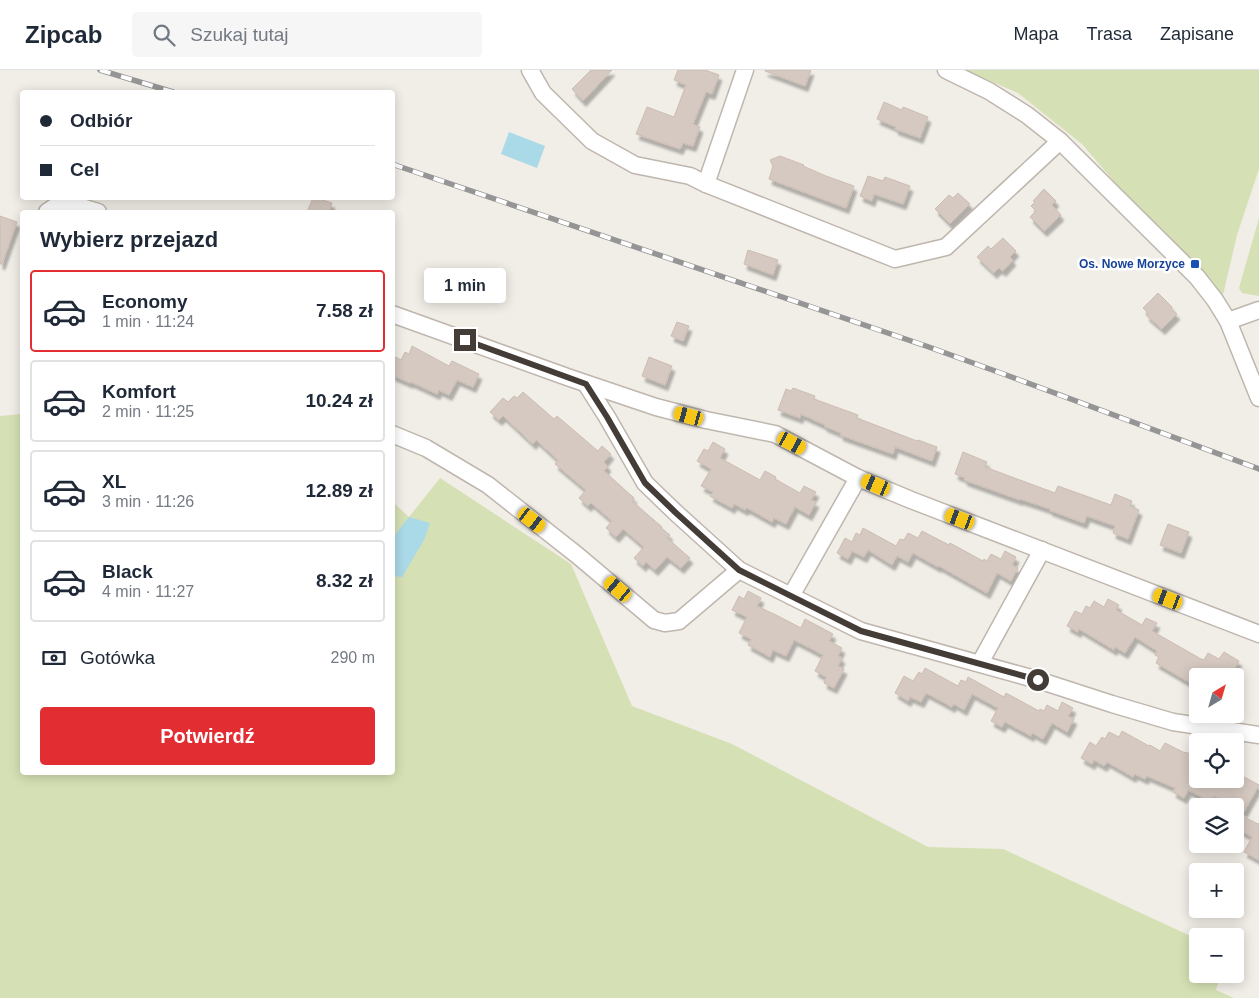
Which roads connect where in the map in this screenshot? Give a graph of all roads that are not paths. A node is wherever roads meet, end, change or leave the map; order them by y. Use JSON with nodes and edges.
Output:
{"nodes":[{"id":1,"x":530,"y":70,"type":"edge"},
{"id":2,"x":745,"y":70,"type":"edge"},
{"id":3,"x":946,"y":70,"type":"edge"},
{"id":4,"x":1060,"y":141,"type":"junction"},
{"id":5,"x":706,"y":184,"type":"junction"},
{"id":6,"x":50,"y":210,"type":"edge"},
{"id":7,"x":91,"y":210,"type":"edge"},
{"id":8,"x":1259,"y":310,"type":"edge"},
{"id":9,"x":395,"y":315,"type":"edge"},
{"id":10,"x":1228,"y":321,"type":"junction"},
{"id":11,"x":586,"y":384,"type":"junction"},
{"id":12,"x":1259,"y":398,"type":"edge"},
{"id":13,"x":395,"y":435,"type":"edge"},
{"id":14,"x":858,"y":478,"type":"junction"},
{"id":15,"x":1042,"y":550,"type":"junction"},
{"id":16,"x":739,"y":570,"type":"junction"},
{"id":17,"x":791,"y":596,"type":"junction"},
{"id":18,"x":1259,"y":634,"type":"edge"},
{"id":19,"x":980,"y":663,"type":"junction"},
{"id":20,"x":1259,"y":735,"type":"edge"}],
"edges":[{"from":1,"to":5,"type":"street"},
{"from":2,"to":5,"type":"street"},
{"from":3,"to":4,"type":"street"},
{"from":4,"to":5,"type":"street"},
{"from":4,"to":10,"type":"street"},
{"from":6,"to":7,"type":"street"},
{"from":8,"to":10,"type":"street"},
{"from":9,"to":11,"type":"street"},
{"from":10,"to":12,"type":"street"},
{"from":11,"to":14,"type":"street"},
{"from":11,"to":16,"type":"street"},
{"from":13,"to":16,"type":"street"},
{"from":14,"to":15,"type":"street"},
{"from":14,"to":17,"type":"street"},
{"from":15,"to":18,"type":"street"},
{"from":15,"to":19,"type":"street"},
{"from":16,"to":17,"type":"street"},
{"from":17,"to":19,"type":"street"},
{"from":19,"to":20,"type":"street"}]}
